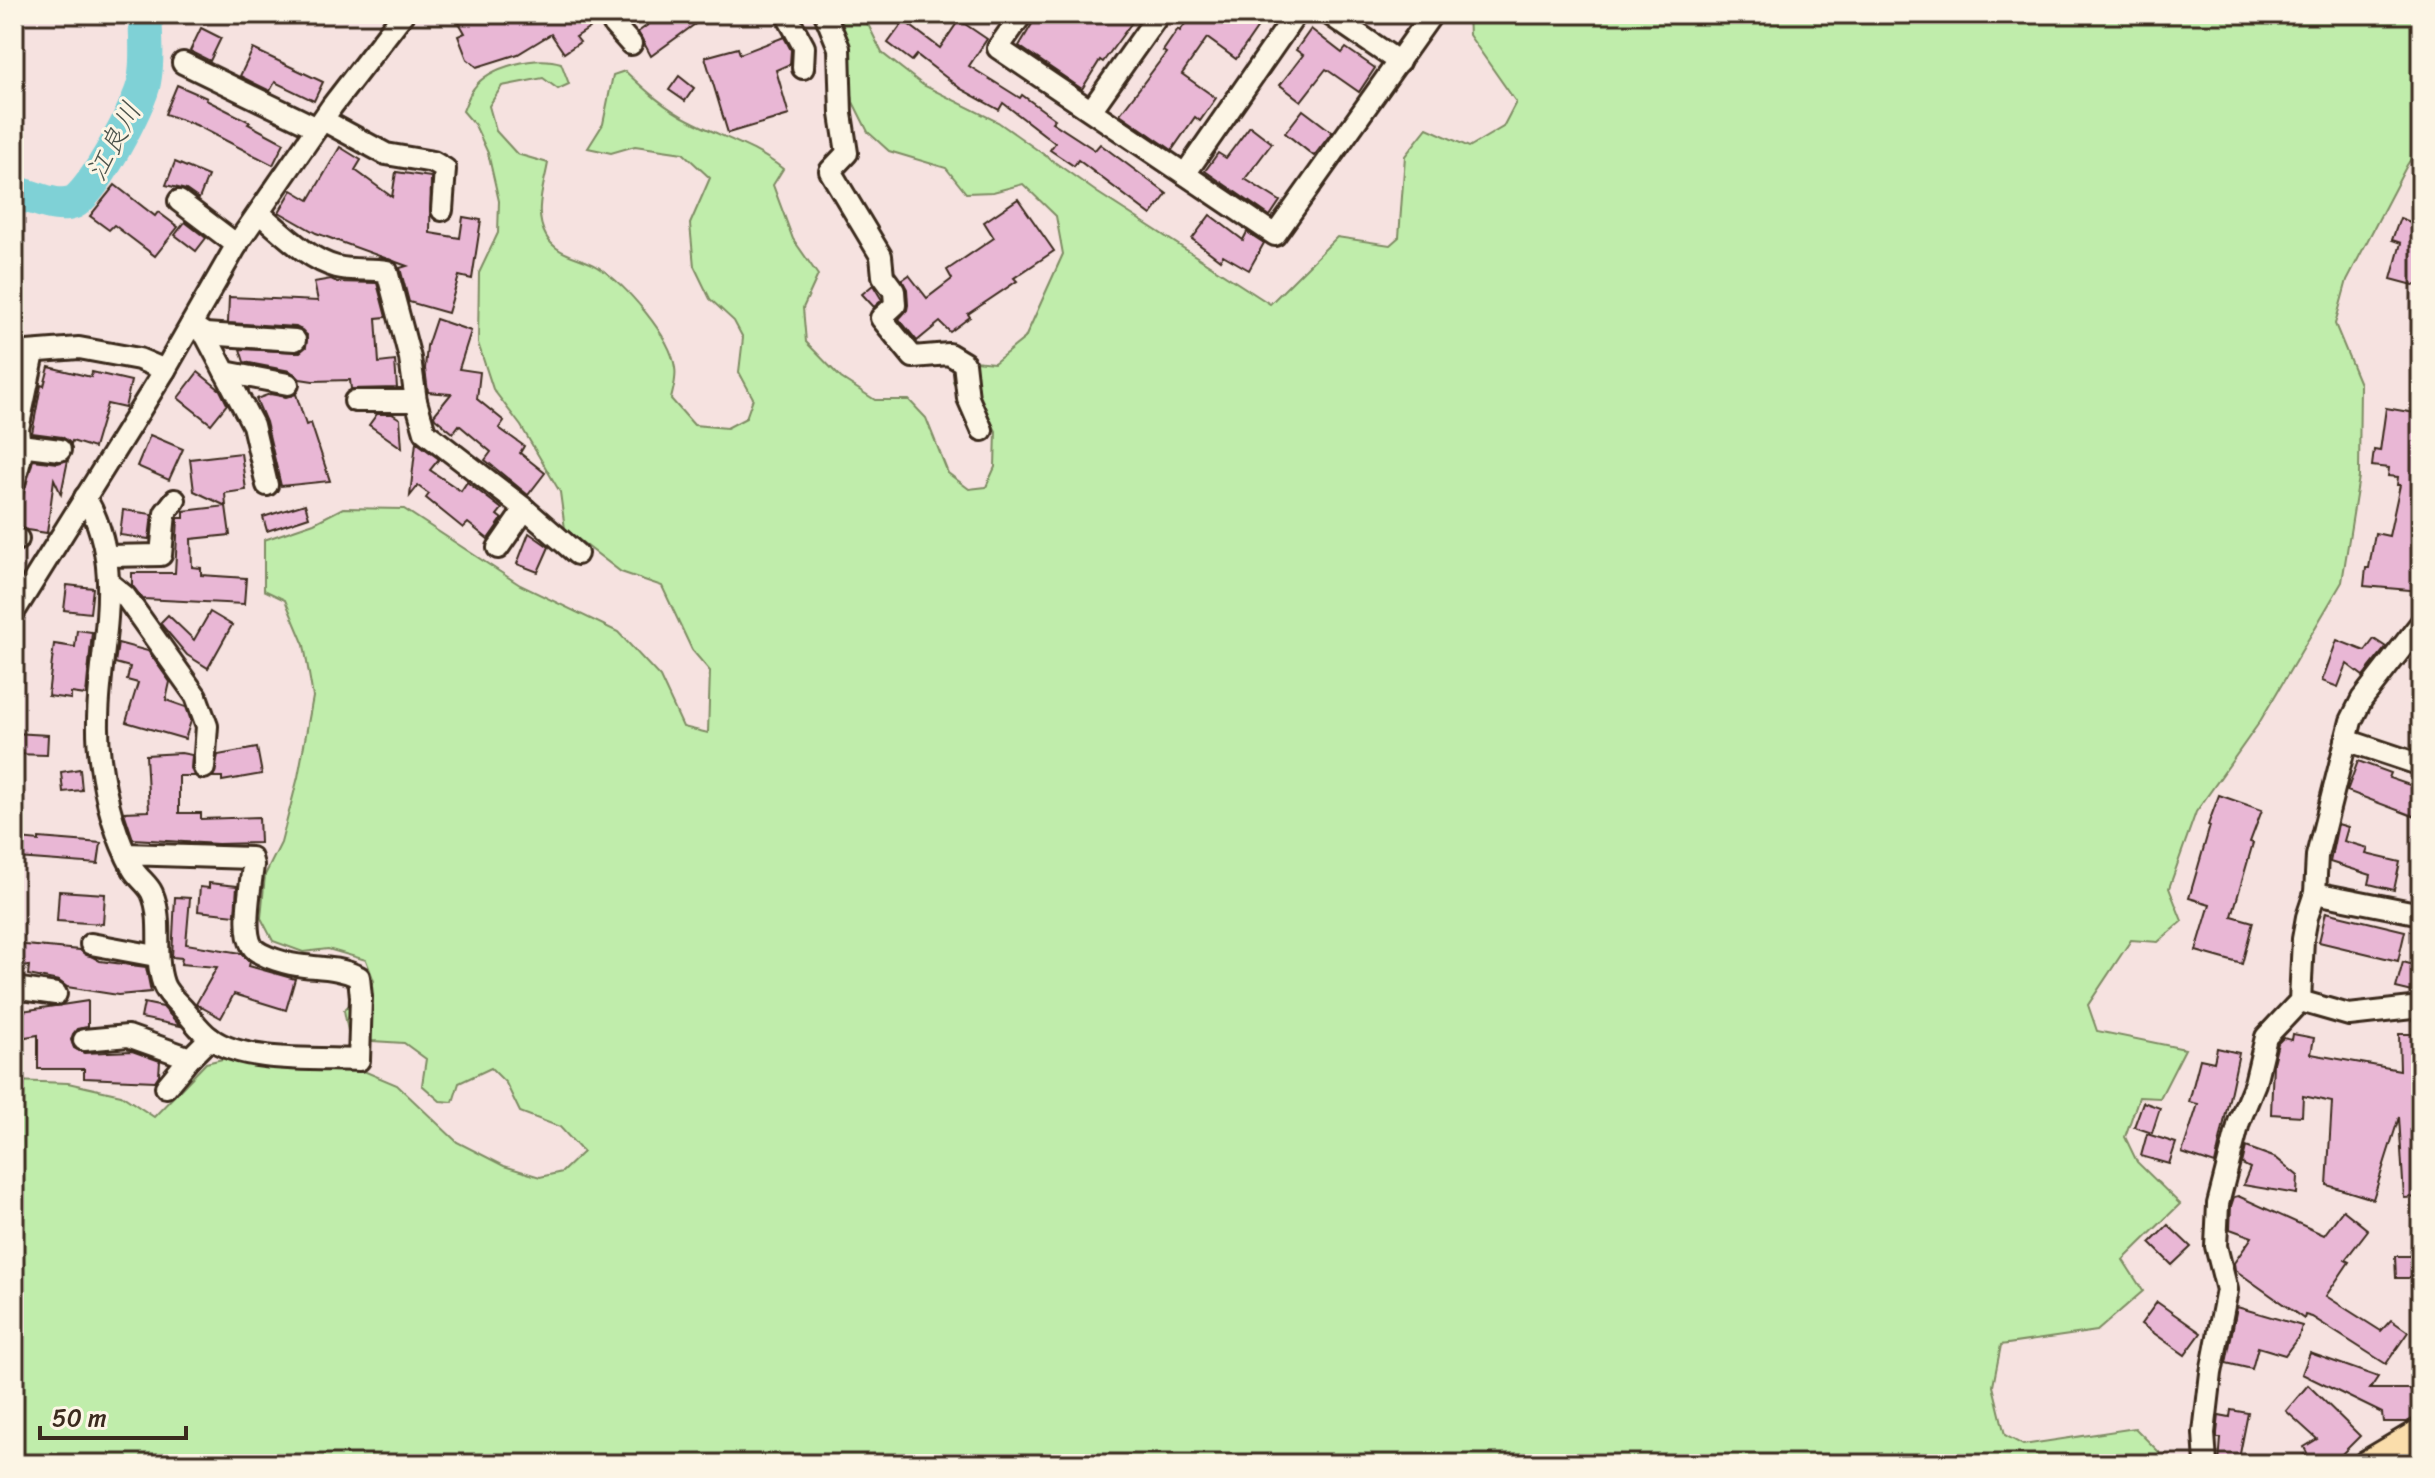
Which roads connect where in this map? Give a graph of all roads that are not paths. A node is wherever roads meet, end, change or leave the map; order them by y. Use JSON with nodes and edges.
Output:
{"nodes":[{"id":1,"x":403,"y":14,"type":"edge"},
{"id":2,"x":619,"y":14,"type":"edge"},
{"id":3,"x":786,"y":14,"type":"edge"},
{"id":4,"x":825,"y":14,"type":"edge"},
{"id":5,"x":1022,"y":14,"type":"edge"},
{"id":6,"x":1159,"y":14,"type":"edge"},
{"id":7,"x":1296,"y":14,"type":"edge"},
{"id":8,"x":1329,"y":14,"type":"edge"},
{"id":9,"x":1432,"y":14,"type":"edge"},
{"id":10,"x":631,"y":44,"type":"dead end"},
{"id":11,"x":1399,"y":62,"type":"junction"},
{"id":12,"x":183,"y":63,"type":"dead end"},
{"id":13,"x":803,"y":68,"type":"dead end"},
{"id":14,"x":1092,"y":109,"type":"junction"},
{"id":15,"x":320,"y":124,"type":"junction"},
{"id":16,"x":1185,"y":174,"type":"junction"},
{"id":17,"x":179,"y":201,"type":"dead end"},
{"id":18,"x":442,"y":210,"type":"dead end"},
{"id":19,"x":259,"y":213,"type":"junction"},
{"id":20,"x":237,"y":245,"type":"junction"},
{"id":21,"x":198,"y":330,"type":"junction"},
{"id":22,"x":295,"y":340,"type":"dead end"},
{"id":23,"x":24,"y":353,"type":"edge"},
{"id":24,"x":165,"y":370,"type":"junction"},
{"id":25,"x":225,"y":372,"type":"junction"},
{"id":26,"x":288,"y":384,"type":"dead end"},
{"id":27,"x":355,"y":401,"type":"dead end"},
{"id":28,"x":416,"y":401,"type":"junction"},
{"id":29,"x":982,"y":430,"type":"dead end"},
{"id":30,"x":20,"y":445,"type":"junction"},
{"id":31,"x":60,"y":450,"type":"dead end"},
{"id":32,"x":14,"y":484,"type":"edge"},
{"id":33,"x":267,"y":485,"type":"dead end"},
{"id":34,"x":85,"y":497,"type":"junction"},
{"id":35,"x":175,"y":500,"type":"dead end"},
{"id":36,"x":525,"y":509,"type":"junction"},
{"id":37,"x":498,"y":548,"type":"dead end"},
{"id":38,"x":577,"y":554,"type":"dead end"},
{"id":39,"x":107,"y":556,"type":"junction"},
{"id":40,"x":110,"y":584,"type":"junction"},
{"id":41,"x":14,"y":612,"type":"edge"},
{"id":42,"x":2421,"y":623,"type":"edge"},
{"id":43,"x":2346,"y":740,"type":"junction"},
{"id":44,"x":2421,"y":765,"type":"edge"},
{"id":45,"x":204,"y":768,"type":"dead end"},
{"id":46,"x":126,"y":854,"type":"junction"},
{"id":47,"x":2315,"y":893,"type":"junction"},
{"id":48,"x":2421,"y":914,"type":"edge"},
{"id":49,"x":91,"y":944,"type":"dead end"},
{"id":50,"x":156,"y":956,"type":"junction"},
{"id":51,"x":14,"y":988,"type":"edge"},
{"id":52,"x":56,"y":994,"type":"dead end"},
{"id":53,"x":2300,"y":1001,"type":"junction"},
{"id":54,"x":2421,"y":1007,"type":"edge"},
{"id":55,"x":210,"y":1038,"type":"junction"},
{"id":56,"x":84,"y":1040,"type":"dead end"},
{"id":57,"x":190,"y":1058,"type":"junction"},
{"id":58,"x":166,"y":1087,"type":"dead end"},
{"id":59,"x":2421,"y":1432,"type":"edge"},
{"id":60,"x":2206,"y":1464,"type":"edge"},
{"id":61,"x":2367,"y":1464,"type":"edge"}],
"edges":[{"from":1,"to":15,"type":"street"},
{"from":2,"to":10,"type":"street"},
{"from":3,"to":13,"type":"street"},
{"from":4,"to":29,"type":"street"},
{"from":5,"to":14,"type":"street"},
{"from":6,"to":14,"type":"street"},
{"from":7,"to":16,"type":"street"},
{"from":8,"to":11,"type":"street"},
{"from":9,"to":11,"type":"street"},
{"from":11,"to":16,"type":"street"},
{"from":12,"to":15,"type":"street"},
{"from":14,"to":16,"type":"street"},
{"from":15,"to":18,"type":"street"},
{"from":15,"to":19,"type":"street"},
{"from":17,"to":20,"type":"street"},
{"from":19,"to":20,"type":"street"},
{"from":19,"to":28,"type":"street"},
{"from":20,"to":21,"type":"street"},
{"from":21,"to":22,"type":"street"},
{"from":21,"to":24,"type":"street"},
{"from":21,"to":25,"type":"street"},
{"from":23,"to":24,"type":"street"},
{"from":23,"to":30,"type":"street"},
{"from":24,"to":34,"type":"street"},
{"from":25,"to":26,"type":"street"},
{"from":25,"to":33,"type":"street"},
{"from":27,"to":28,"type":"street"},
{"from":28,"to":36,"type":"street"},
{"from":30,"to":31,"type":"street"},
{"from":30,"to":32,"type":"street"},
{"from":34,"to":39,"type":"street"},
{"from":34,"to":41,"type":"street"},
{"from":35,"to":39,"type":"street"},
{"from":36,"to":37,"type":"street"},
{"from":36,"to":38,"type":"street"},
{"from":39,"to":40,"type":"street"},
{"from":40,"to":45,"type":"street"},
{"from":40,"to":46,"type":"street"},
{"from":42,"to":43,"type":"street"},
{"from":43,"to":44,"type":"street"},
{"from":43,"to":47,"type":"street"},
{"from":46,"to":50,"type":"street"},
{"from":46,"to":55,"type":"street"},
{"from":47,"to":48,"type":"street"},
{"from":47,"to":53,"type":"street"},
{"from":49,"to":50,"type":"street"},
{"from":50,"to":55,"type":"street"},
{"from":51,"to":52,"type":"street"},
{"from":53,"to":54,"type":"street"},
{"from":53,"to":60,"type":"street"},
{"from":55,"to":57,"type":"street"},
{"from":56,"to":57,"type":"street"},
{"from":57,"to":58,"type":"street"},
{"from":59,"to":61,"type":"main road"}]}
